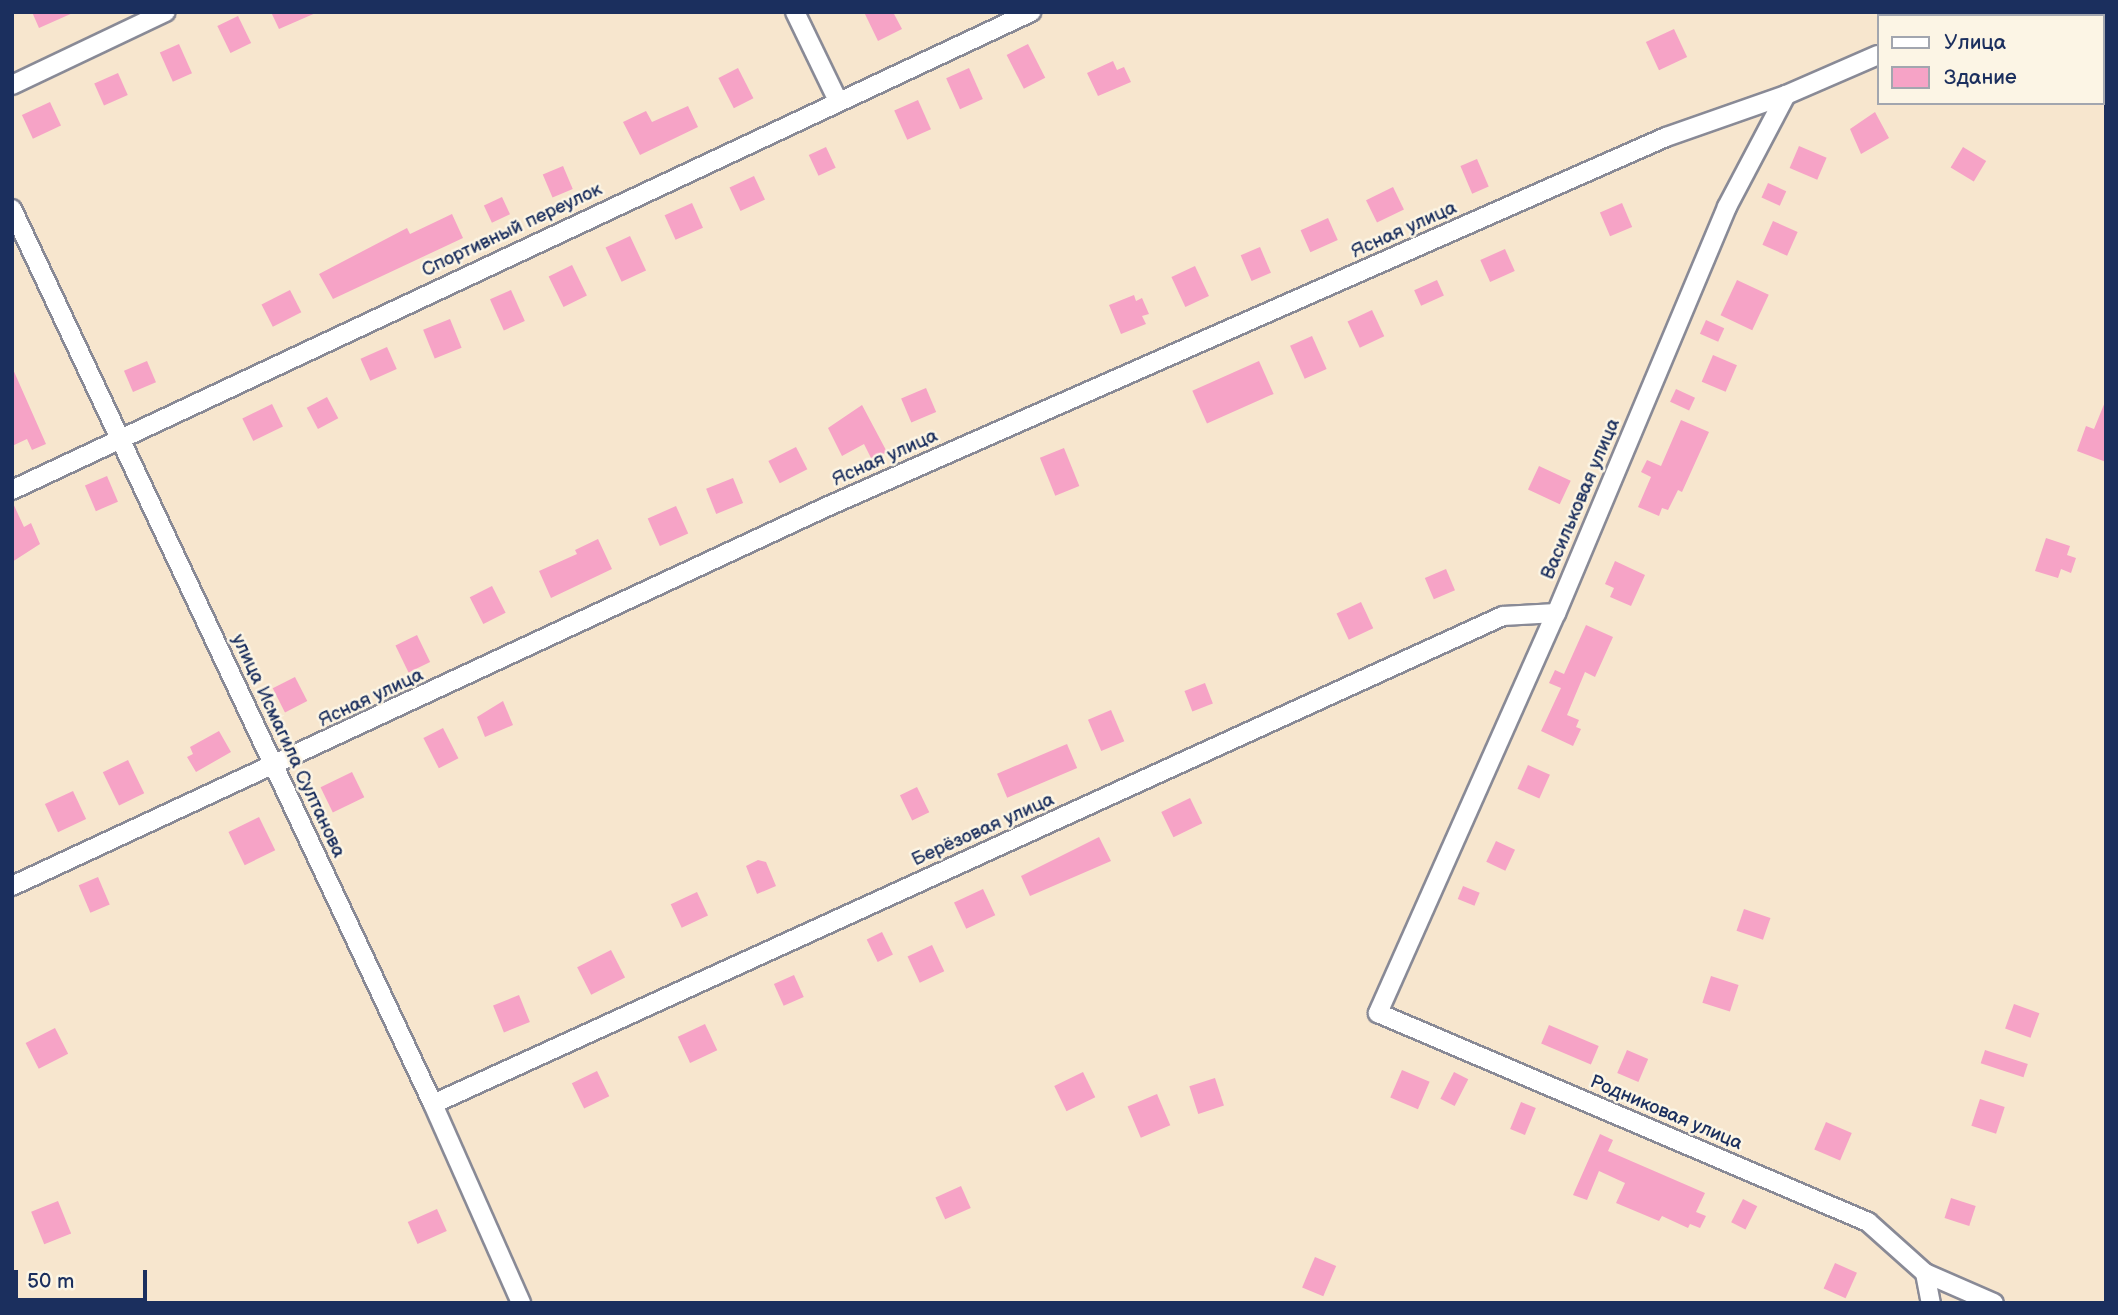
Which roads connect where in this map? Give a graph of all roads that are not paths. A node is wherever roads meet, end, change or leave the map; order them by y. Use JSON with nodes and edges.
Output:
{"nodes":[{"id":1,"x":166,"y":12,"type":"edge"},
{"id":2,"x":795,"y":12,"type":"edge"},
{"id":3,"x":1031,"y":12,"type":"edge"},
{"id":4,"x":1876,"y":56,"type":"edge"},
{"id":5,"x":12,"y":85,"type":"edge"},
{"id":6,"x":1786,"y":94,"type":"junction"},
{"id":7,"x":837,"y":99,"type":"junction"},
{"id":8,"x":12,"y":209,"type":"edge"},
{"id":9,"x":118,"y":439,"type":"junction"},
{"id":10,"x":12,"y":490,"type":"edge"},
{"id":11,"x":1556,"y":613,"type":"junction"},
{"id":12,"x":275,"y":766,"type":"junction"},
{"id":13,"x":12,"y":886,"type":"edge"},
{"id":14,"x":1378,"y":1013,"type":"joint"},
{"id":15,"x":433,"y":1104,"type":"junction"},
{"id":16,"x":1925,"y":1273,"type":"junction"},
{"id":17,"x":521,"y":1303,"type":"edge"},
{"id":18,"x":1931,"y":1303,"type":"edge"},
{"id":19,"x":1994,"y":1303,"type":"edge"}],
"edges":[{"from":1,"to":5,"type":"street"},
{"from":2,"to":7,"type":"street"},
{"from":3,"to":7,"type":"street","name":"Спортивный переулок"},
{"from":4,"to":6,"type":"street"},
{"from":6,"to":11,"type":"street","name":"Васильковая улица"},
{"from":6,"to":12,"type":"street","name":"Ясная улица"},
{"from":7,"to":9,"type":"street","name":"Спортивный переулок"},
{"from":8,"to":9,"type":"street","name":"улица Исмагила Султанова"},
{"from":9,"to":10,"type":"street","name":"Спортивный переулок"},
{"from":9,"to":12,"type":"street","name":"улица Исмагила Султанова"},
{"from":11,"to":14,"type":"street","name":"Васильковая улица"},
{"from":11,"to":15,"type":"street","name":"Берёзовая улица"},
{"from":12,"to":13,"type":"street","name":"Ясная улица"},
{"from":12,"to":15,"type":"street","name":"улица Исмагила Султанова"},
{"from":14,"to":16,"type":"street","name":"Родниковая улица"},
{"from":15,"to":17,"type":"street","name":"улица Исмагила Султанова"},
{"from":16,"to":18,"type":"street"},
{"from":16,"to":19,"type":"street","name":"Родниковая улица"}]}
